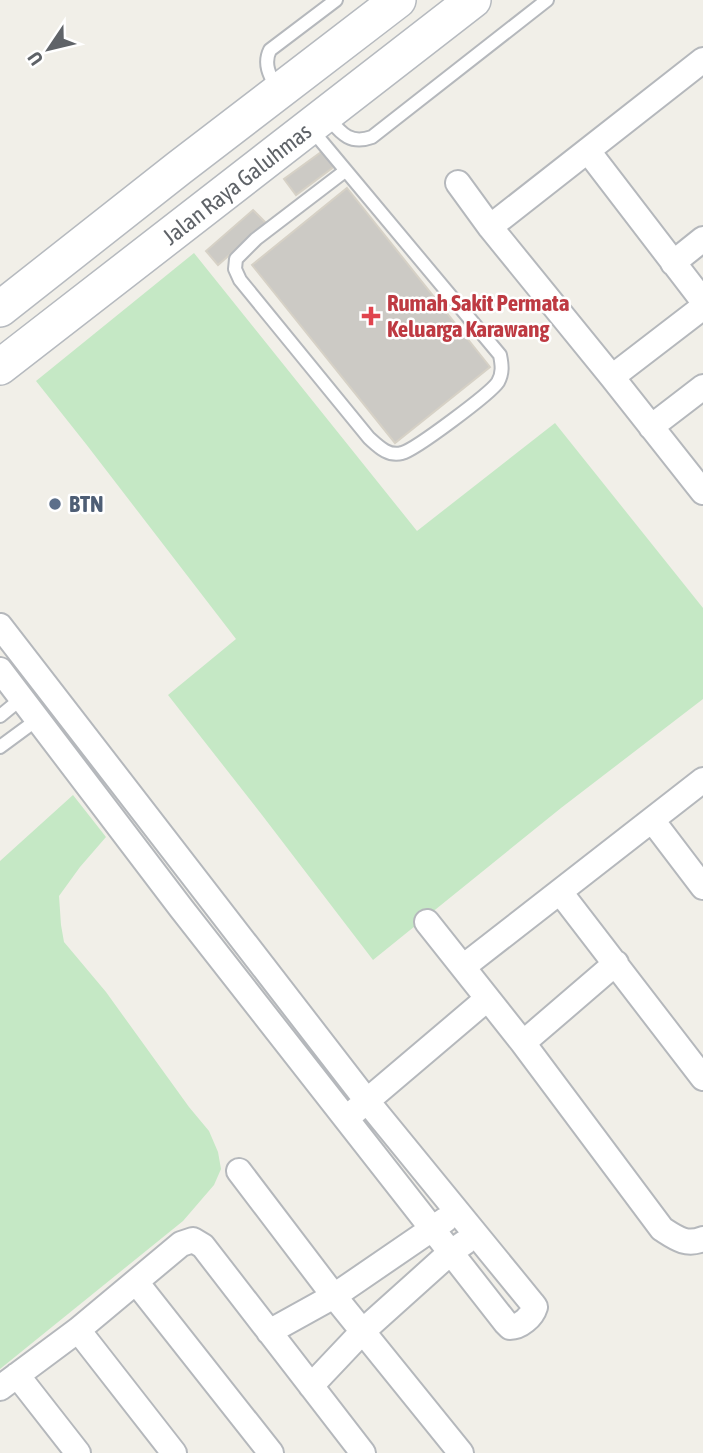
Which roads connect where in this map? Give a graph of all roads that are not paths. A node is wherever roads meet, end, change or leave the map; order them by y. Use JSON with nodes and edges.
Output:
{"nodes":[{"id":1,"x":336,"y":0,"type":"edge"},
{"id":2,"x":398,"y":0,"type":"edge"},
{"id":3,"x":473,"y":0,"type":"edge"},
{"id":4,"x":547,"y":0,"type":"edge"},
{"id":5,"x":703,"y":60,"type":"edge"},
{"id":6,"x":279,"y":93,"type":"junction"},
{"id":7,"x":318,"y":121,"type":"junction"},
{"id":8,"x":588,"y":151,"type":"junction"},
{"id":9,"x":179,"y":168,"type":"junction"},
{"id":10,"x":345,"y":171,"type":"junction"},
{"id":11,"x":458,"y":183,"type":"dead end"},
{"id":12,"x":209,"y":206,"type":"junction"},
{"id":13,"x":491,"y":227,"type":"junction"},
{"id":14,"x":703,"y":239,"type":"edge"},
{"id":15,"x":673,"y":263,"type":"junction"},
{"id":16,"x":8,"y":298,"type":"edge"},
{"id":17,"x":703,"y":301,"type":"edge"},
{"id":18,"x":703,"y":307,"type":"edge"},
{"id":19,"x":0,"y":368,"type":"edge"},
{"id":20,"x":612,"y":377,"type":"junction"},
{"id":21,"x":703,"y":387,"type":"edge"},
{"id":22,"x":651,"y":427,"type":"junction"},
{"id":23,"x":703,"y":492,"type":"edge"},
{"id":24,"x":0,"y":626,"type":"edge"},
{"id":25,"x":0,"y":670,"type":"edge"},
{"id":26,"x":22,"y":698,"type":"junction"},
{"id":27,"x":0,"y":716,"type":"edge"},
{"id":28,"x":38,"y":719,"type":"junction"},
{"id":29,"x":0,"y":747,"type":"edge"},
{"id":30,"x":703,"y":780,"type":"edge"},
{"id":31,"x":652,"y":820,"type":"junction"},
{"id":32,"x":703,"y":887,"type":"edge"},
{"id":33,"x":560,"y":892,"type":"junction"},
{"id":34,"x":427,"y":922,"type":"dead end"},
{"id":35,"x":617,"y":963,"type":"junction"},
{"id":36,"x":463,"y":967,"type":"junction"},
{"id":37,"x":487,"y":999,"type":"junction"},
{"id":38,"x":523,"y":1043,"type":"junction"},
{"id":39,"x":703,"y":1078,"type":"edge"},
{"id":40,"x":367,"y":1101,"type":"junction"},
{"id":41,"x":346,"y":1119,"type":"junction"},
{"id":42,"x":239,"y":1171,"type":"dead end"},
{"id":43,"x":457,"y":1211,"type":"junction"},
{"id":44,"x":433,"y":1229,"type":"junction"},
{"id":45,"x":475,"y":1235,"type":"junction"},
{"id":46,"x":703,"y":1239,"type":"edge"},
{"id":47,"x":451,"y":1252,"type":"junction"},
{"id":48,"x":136,"y":1282,"type":"junction"},
{"id":49,"x":334,"y":1296,"type":"junction"},
{"id":50,"x":78,"y":1330,"type":"junction"},
{"id":51,"x":363,"y":1331,"type":"junction"},
{"id":52,"x":269,"y":1332,"type":"junction"},
{"id":53,"x":8,"y":1382,"type":"edge"},
{"id":54,"x":311,"y":1386,"type":"junction"},
{"id":55,"x":78,"y":1453,"type":"edge"},
{"id":56,"x":174,"y":1453,"type":"edge"},
{"id":57,"x":271,"y":1453,"type":"edge"},
{"id":58,"x":363,"y":1453,"type":"edge"},
{"id":59,"x":461,"y":1453,"type":"edge"}],
"edges":[{"from":1,"to":6,"type":"lane"},
{"from":2,"to":6,"type":"main road","name":"Jalan Raya Galuhmas"},
{"from":3,"to":7,"type":"main road","name":"Jalan Raya Galuhmas"},
{"from":4,"to":7,"type":"lane"},
{"from":5,"to":8,"type":"street"},
{"from":6,"to":9,"type":"main road","name":"Jalan Raya Galuhmas"},
{"from":7,"to":10,"type":"lane"},
{"from":7,"to":12,"type":"main road","name":"Jalan Raya Galuhmas"},
{"from":8,"to":13,"type":"street"},
{"from":8,"to":15,"type":"street"},
{"from":9,"to":12,"type":"main road"},
{"from":9,"to":16,"type":"main road","name":"Jalan Raya Galuhmas"},
{"from":10,"to":10,"type":"lane"},
{"from":11,"to":13,"type":"street"},
{"from":12,"to":19,"type":"main road","name":"Jalan Raya Galuhmas"},
{"from":13,"to":20,"type":"street"},
{"from":14,"to":15,"type":"street"},
{"from":15,"to":17,"type":"street"},
{"from":18,"to":20,"type":"street"},
{"from":20,"to":22,"type":"street"},
{"from":21,"to":22,"type":"street"},
{"from":22,"to":23,"type":"street"},
{"from":24,"to":40,"type":"street"},
{"from":25,"to":26,"type":"street"},
{"from":26,"to":27,"type":"lane"},
{"from":26,"to":28,"type":"street"},
{"from":28,"to":29,"type":"lane"},
{"from":28,"to":41,"type":"street"},
{"from":30,"to":31,"type":"street"},
{"from":31,"to":32,"type":"street"},
{"from":31,"to":33,"type":"street"},
{"from":33,"to":35,"type":"street"},
{"from":33,"to":36,"type":"street"},
{"from":34,"to":36,"type":"street"},
{"from":35,"to":38,"type":"street"},
{"from":35,"to":39,"type":"street"},
{"from":36,"to":37,"type":"street"},
{"from":37,"to":38,"type":"street"},
{"from":37,"to":40,"type":"street"},
{"from":38,"to":46,"type":"street"},
{"from":40,"to":41,"type":"street"},
{"from":40,"to":43,"type":"street"},
{"from":41,"to":44,"type":"street"},
{"from":42,"to":49,"type":"street"},
{"from":43,"to":44,"type":"street"},
{"from":43,"to":45,"type":"street"},
{"from":44,"to":47,"type":"street"},
{"from":44,"to":49,"type":"street"},
{"from":45,"to":47,"type":"street"},
{"from":45,"to":47,"type":"street"},
{"from":47,"to":51,"type":"street"},
{"from":48,"to":50,"type":"street"},
{"from":48,"to":52,"type":"street"},
{"from":48,"to":57,"type":"street"},
{"from":49,"to":51,"type":"street"},
{"from":49,"to":52,"type":"street"},
{"from":50,"to":53,"type":"street"},
{"from":50,"to":56,"type":"street"},
{"from":51,"to":54,"type":"street"},
{"from":51,"to":59,"type":"street"},
{"from":52,"to":54,"type":"street"},
{"from":53,"to":55,"type":"street"},
{"from":54,"to":58,"type":"street"}]}
